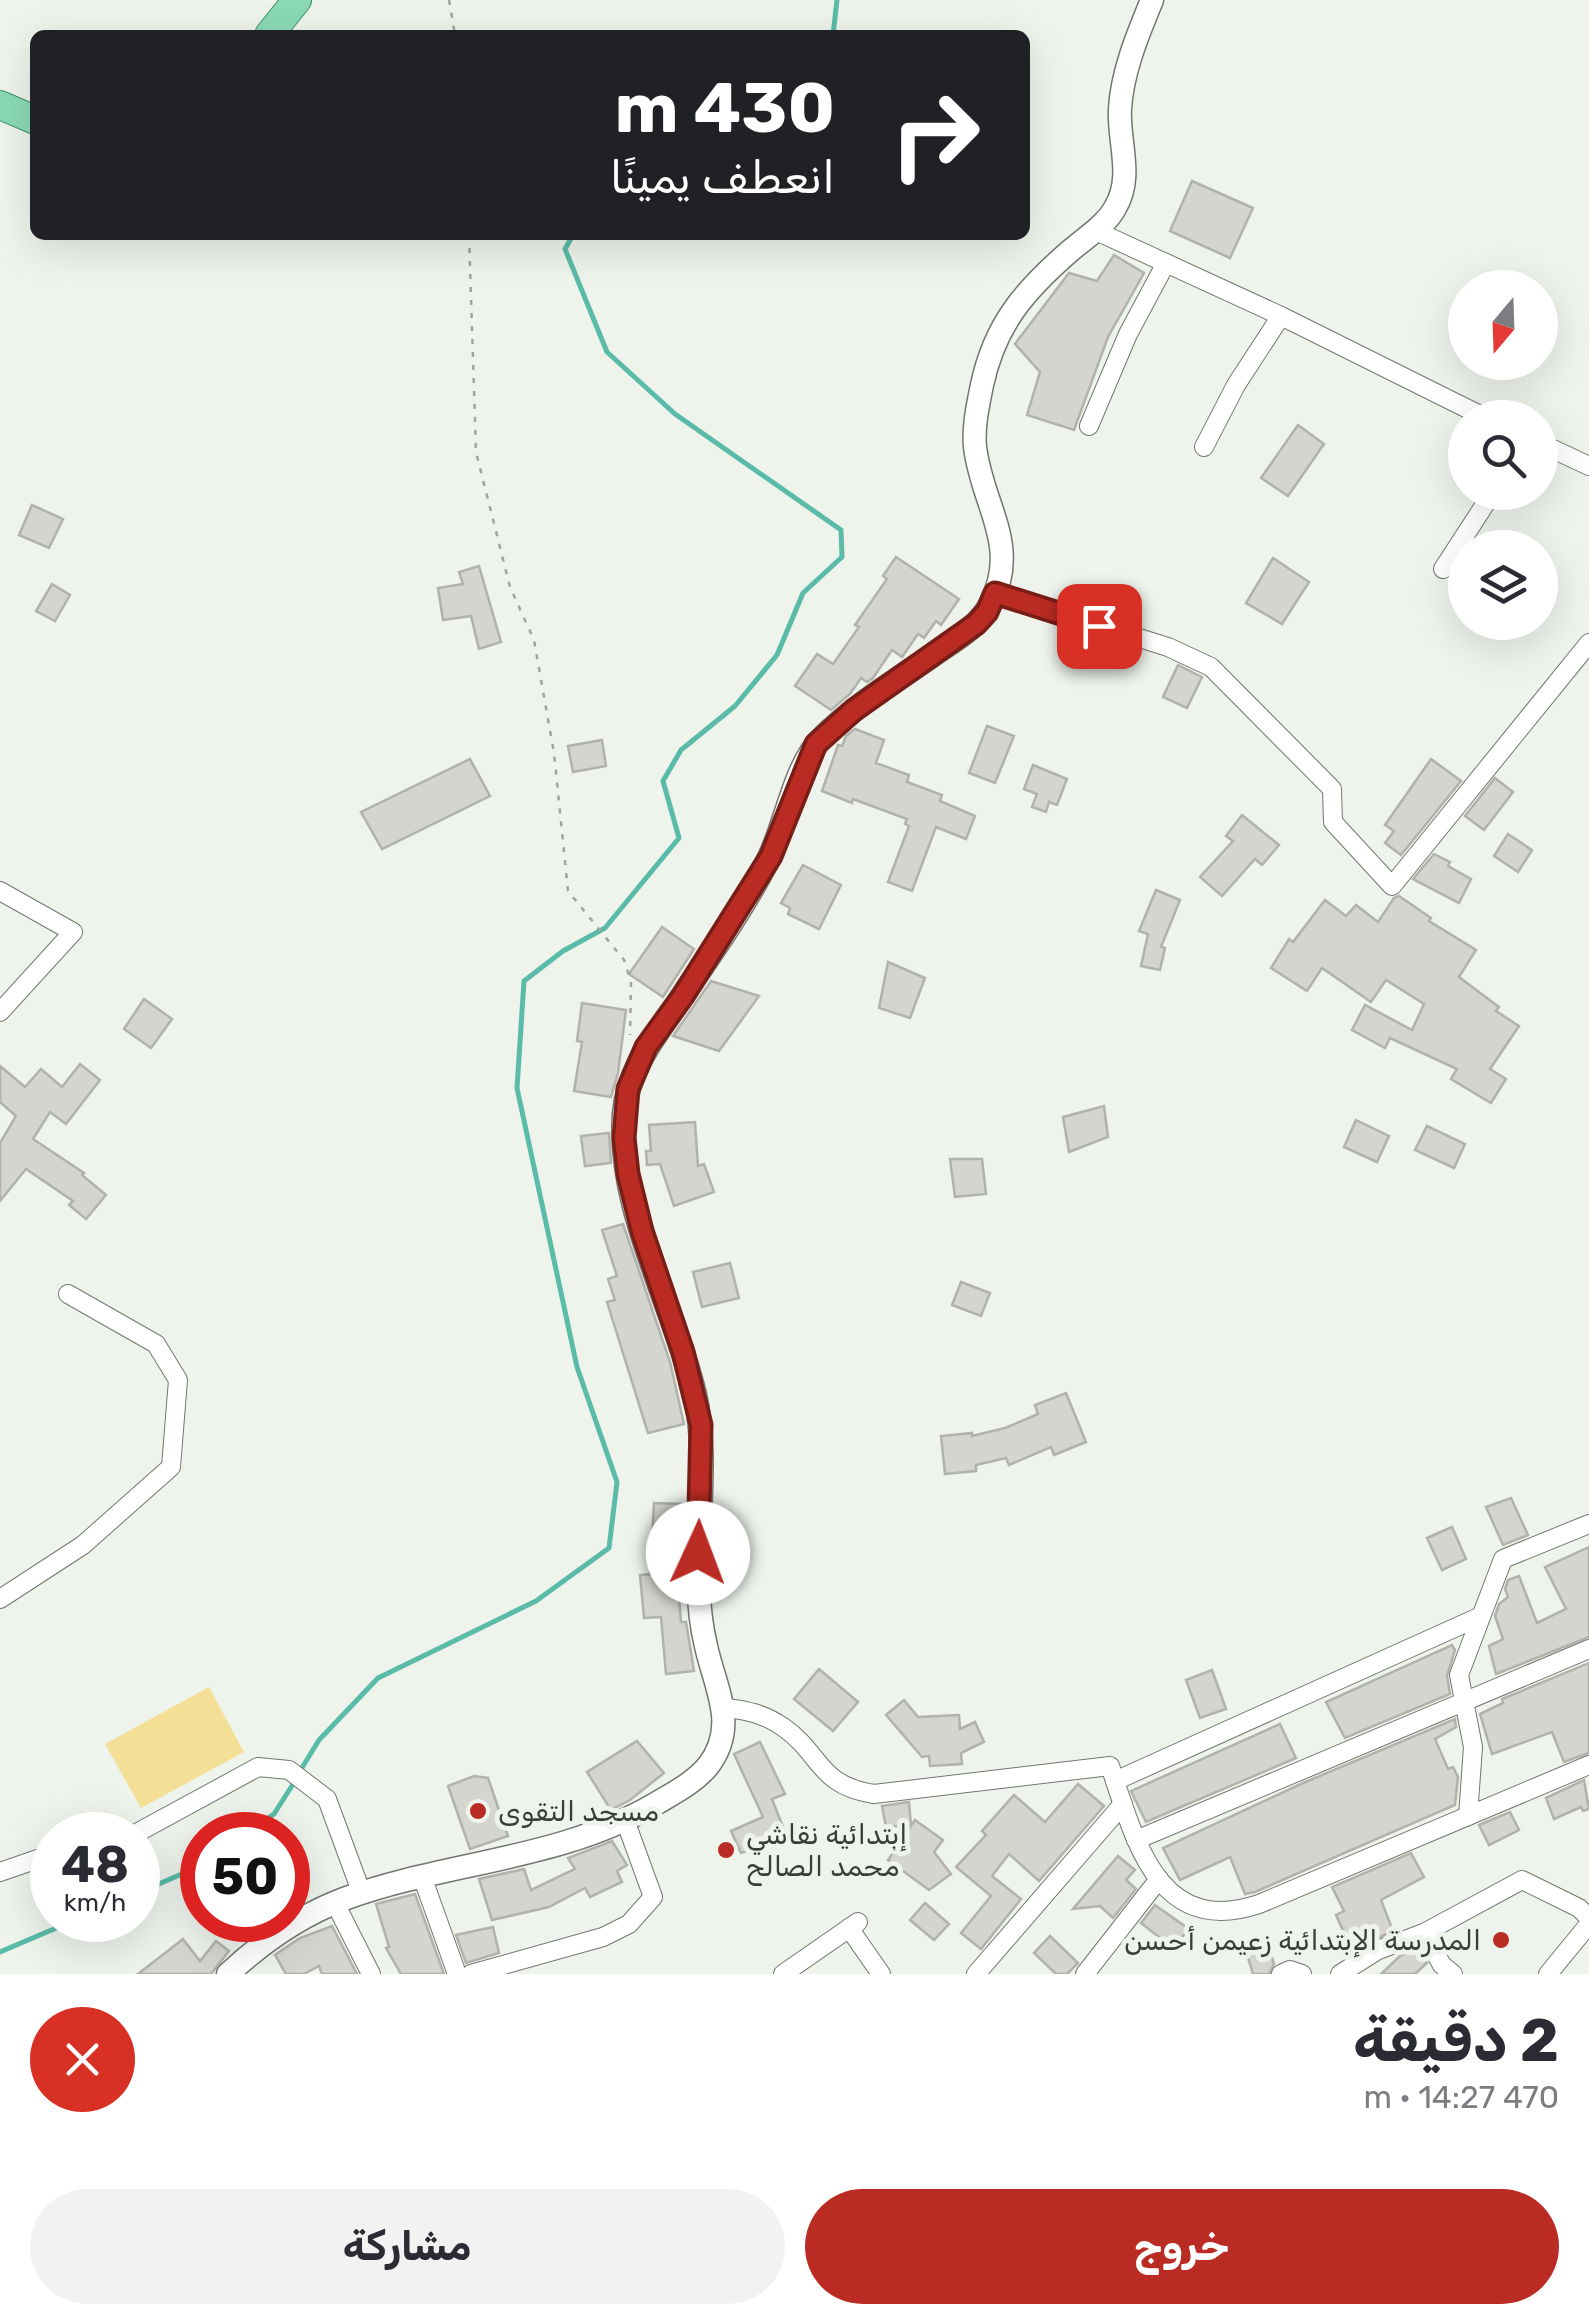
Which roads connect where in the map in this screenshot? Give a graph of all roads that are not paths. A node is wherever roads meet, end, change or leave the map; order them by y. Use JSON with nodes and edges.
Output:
{"nodes":[{"id":1,"x":297,"y":0,"type":"edge"},
{"id":2,"x":1152,"y":0,"type":"edge"},
{"id":3,"x":272,"y":30,"type":"edge"},
{"id":4,"x":0,"y":105,"type":"edge"},
{"id":5,"x":30,"y":118,"type":"edge"},
{"id":6,"x":1094,"y":230,"type":"junction"},
{"id":7,"x":1166,"y":263,"type":"junction"},
{"id":8,"x":1281,"y":316,"type":"junction"},
{"id":9,"x":1450,"y":400,"type":"edge"},
{"id":10,"x":1089,"y":426,"type":"dead end"},
{"id":11,"x":1204,"y":447,"type":"dead end"},
{"id":12,"x":1558,"y":452,"type":"edge"},
{"id":13,"x":1589,"y":466,"type":"edge"},
{"id":14,"x":1481,"y":510,"type":"edge"},
{"id":15,"x":1443,"y":568,"type":"dead end"},
{"id":16,"x":995,"y":593,"type":"junction"},
{"id":17,"x":1589,"y":643,"type":"edge"},
{"id":18,"x":0,"y":891,"type":"edge"},
{"id":19,"x":0,"y":1012,"type":"edge"},
{"id":20,"x":68,"y":1294,"type":"dead end"},
{"id":21,"x":1589,"y":1524,"type":"edge"},
{"id":22,"x":0,"y":1598,"type":"edge"},
{"id":23,"x":1482,"y":1616,"type":"junction"},
{"id":24,"x":1589,"y":1649,"type":"edge"},
{"id":25,"x":1462,"y":1704,"type":"junction"},
{"id":26,"x":725,"y":1708,"type":"junction"},
{"id":27,"x":1589,"y":1765,"type":"edge"},
{"id":28,"x":1115,"y":1781,"type":"junction"},
{"id":29,"x":1123,"y":1804,"type":"junction"},
{"id":30,"x":1468,"y":1816,"type":"junction"},
{"id":31,"x":160,"y":1820,"type":"edge"},
{"id":32,"x":626,"y":1820,"type":"junction"},
{"id":33,"x":1136,"y":1840,"type":"junction"},
{"id":34,"x":30,"y":1862,"type":"edge"},
{"id":35,"x":0,"y":1872,"type":"edge"},
{"id":36,"x":423,"y":1879,"type":"junction"},
{"id":37,"x":1159,"y":1879,"type":"junction"},
{"id":38,"x":362,"y":1894,"type":"junction"},
{"id":39,"x":335,"y":1903,"type":"junction"},
{"id":40,"x":1589,"y":1921,"type":"edge"},
{"id":41,"x":1424,"y":1933,"type":"junction"},
{"id":42,"x":1442,"y":1971,"type":"edge"},
{"id":43,"x":228,"y":1974,"type":"edge"},
{"id":44,"x":371,"y":1974,"type":"edge"},
{"id":45,"x":457,"y":1974,"type":"edge"},
{"id":46,"x":471,"y":1974,"type":"edge"},
{"id":47,"x":783,"y":1974,"type":"edge"},
{"id":48,"x":881,"y":1974,"type":"edge"},
{"id":49,"x":976,"y":1974,"type":"edge"},
{"id":50,"x":1085,"y":1974,"type":"edge"},
{"id":51,"x":1281,"y":1974,"type":"edge"},
{"id":52,"x":1302,"y":1974,"type":"edge"},
{"id":53,"x":1340,"y":1974,"type":"edge"},
{"id":54,"x":1548,"y":1974,"type":"edge"}],
"edges":[{"from":1,"to":3,"type":"main road"},
{"from":2,"to":6,"type":"main road"},
{"from":4,"to":5,"type":"main road"},
{"from":6,"to":7,"type":"street"},
{"from":6,"to":16,"type":"main road"},
{"from":7,"to":8,"type":"street"},
{"from":7,"to":10,"type":"street"},
{"from":8,"to":9,"type":"street"},
{"from":8,"to":11,"type":"street"},
{"from":12,"to":13,"type":"street"},
{"from":14,"to":15,"type":"street"},
{"from":16,"to":17,"type":"street"},
{"from":16,"to":26,"type":"main road"},
{"from":18,"to":19,"type":"street"},
{"from":20,"to":22,"type":"street"},
{"from":21,"to":23,"type":"street"},
{"from":23,"to":25,"type":"street"},
{"from":23,"to":28,"type":"street"},
{"from":24,"to":25,"type":"street"},
{"from":25,"to":30,"type":"street"},
{"from":25,"to":33,"type":"street"},
{"from":26,"to":28,"type":"street"},
{"from":26,"to":32,"type":"main road"},
{"from":27,"to":30,"type":"street"},
{"from":28,"to":29,"type":"street"},
{"from":29,"to":33,"type":"street"},
{"from":29,"to":49,"type":"street"},
{"from":30,"to":37,"type":"street"},
{"from":31,"to":38,"type":"street"},
{"from":32,"to":36,"type":"main road"},
{"from":32,"to":46,"type":"street"},
{"from":33,"to":37,"type":"street"},
{"from":34,"to":35,"type":"street"},
{"from":36,"to":38,"type":"main road"},
{"from":36,"to":45,"type":"street"},
{"from":37,"to":50,"type":"street"},
{"from":38,"to":39,"type":"main road"},
{"from":39,"to":43,"type":"main road"},
{"from":39,"to":44,"type":"street"},
{"from":40,"to":41,"type":"street"},
{"from":40,"to":54,"type":"street"},
{"from":41,"to":42,"type":"street"},
{"from":41,"to":53,"type":"street"},
{"from":47,"to":48,"type":"street"},
{"from":51,"to":52,"type":"street"}]}
